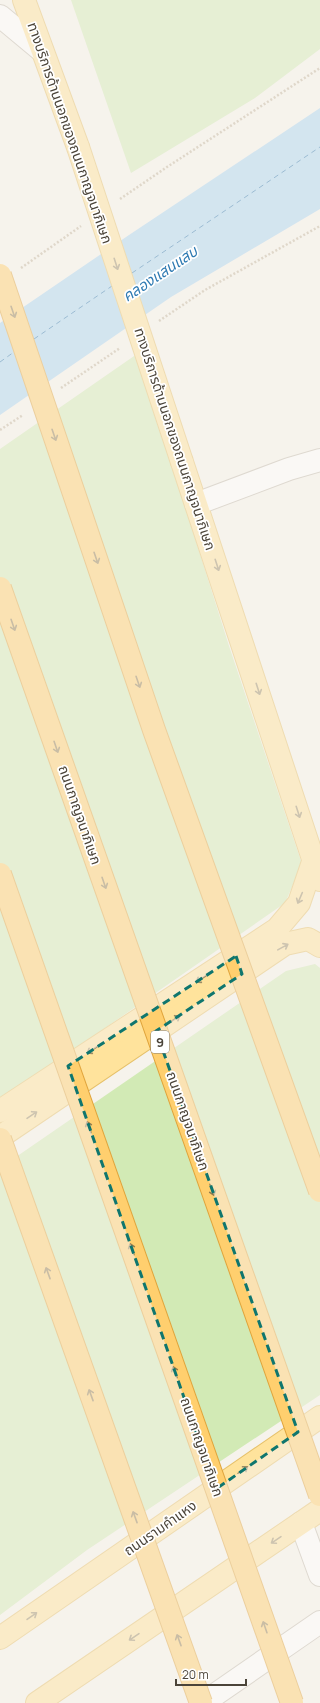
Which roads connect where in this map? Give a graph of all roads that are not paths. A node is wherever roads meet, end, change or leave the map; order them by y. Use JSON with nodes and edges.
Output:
{"nodes":[{"id":1,"x":24,"y":0,"type":"edge"},
{"id":2,"x":0,"y":16,"type":"edge"},
{"id":3,"x":41,"y":50,"type":"junction"},
{"id":4,"x":10,"y":272,"type":"edge"},
{"id":5,"x":320,"y":460,"type":"edge"},
{"id":6,"x":196,"y":504,"type":"junction"},
{"id":7,"x":0,"y":588,"type":"edge"},
{"id":8,"x":317,"y":871,"type":"edge"},
{"id":9,"x":0,"y":874,"type":"edge"},
{"id":10,"x":320,"y":946,"type":"edge"},
{"id":11,"x":0,"y":1111,"type":"edge"},
{"id":12,"x":0,"y":1138,"type":"edge"},
{"id":13,"x":320,"y":1191,"type":"edge"},
{"id":14,"x":320,"y":1417,"type":"edge"},
{"id":15,"x":320,"y":1495,"type":"edge"},
{"id":16,"x":320,"y":1510,"type":"edge"},
{"id":17,"x":301,"y":1523,"type":"junction"},
{"id":18,"x":320,"y":1575,"type":"edge"},
{"id":19,"x":320,"y":1622,"type":"edge"},
{"id":20,"x":0,"y":1638,"type":"edge"},
{"id":21,"x":37,"y":1703,"type":"edge"},
{"id":22,"x":202,"y":1703,"type":"edge"},
{"id":23,"x":292,"y":1703,"type":"edge"}],
"edges":[{"from":1,"to":3,"type":"main road","name":"ทางบริการด้านนอกของถนนกาญจนาภิเษก"},
{"from":2,"to":3,"type":"street"},
{"from":3,"to":6,"type":"main road","name":"ทางบริการด้านนอกของถนนกาญจนาภิเษก","one_way":true,"bridge":true},
{"from":4,"to":13,"type":"highway","one_way":true,"bridge":true},
{"from":5,"to":6,"type":"street"},
{"from":6,"to":8,"type":"main road","name":"ทางบริการด้านนอกของถนนกาญจนาภิเษก","one_way":true},
{"from":7,"to":15,"type":"highway","name":"ถนนกาญจนาภิเษก","number":"9","one_way":true,"bridge":true},
{"from":8,"to":11,"type":"main road","one_way":true},
{"from":23,"to":9,"type":"highway","name":"ถนนกาญจนาภิเษก","one_way":true,"bridge":true},
{"from":12,"to":10,"type":"main road","one_way":true},
{"from":22,"to":12,"type":"highway","one_way":true,"bridge":true},
{"from":20,"to":14,"type":"main road","name":"ถนนรามคำแหง","one_way":true},
{"from":16,"to":17,"type":"main road"},
{"from":17,"to":18,"type":"street"},
{"from":17,"to":21,"type":"main road","one_way":true},
{"from":19,"to":22,"type":"street"}]}
